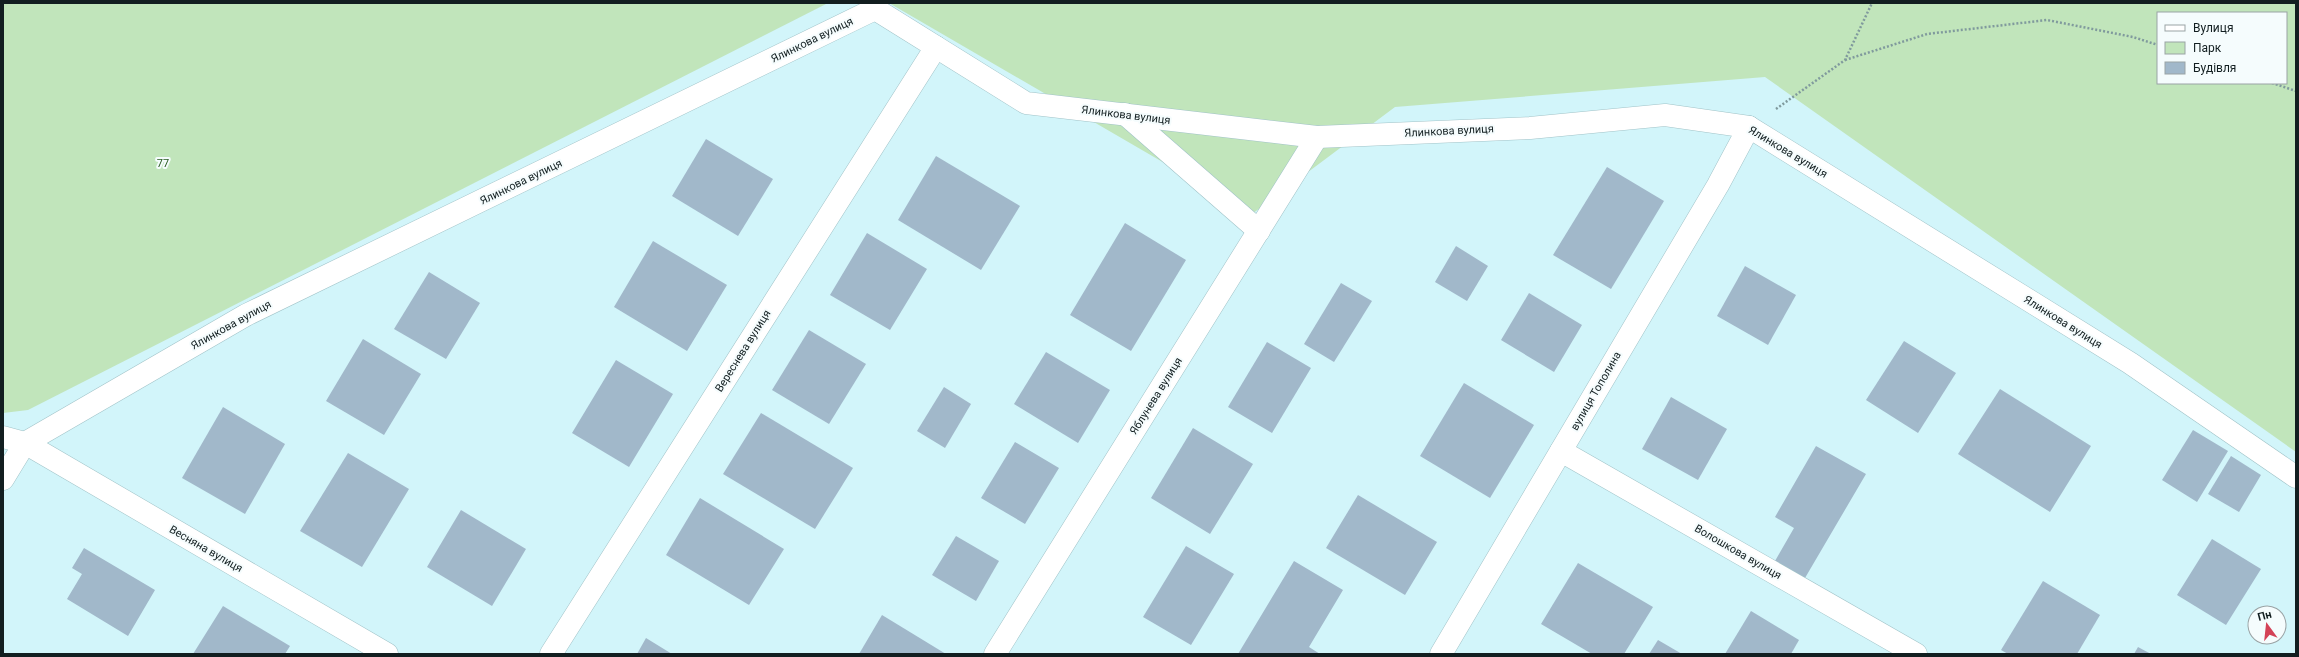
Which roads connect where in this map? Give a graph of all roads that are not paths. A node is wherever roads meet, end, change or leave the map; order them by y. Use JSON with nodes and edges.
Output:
{"nodes":[{"id":1,"x":936,"y":47,"type":"junction"},
{"id":2,"x":1125,"y":114,"type":"junction"},
{"id":3,"x":1749,"y":127,"type":"junction"},
{"id":4,"x":1317,"y":137,"type":"junction"},
{"id":5,"x":1258,"y":231,"type":"junction"},
{"id":6,"x":3,"y":437,"type":"edge"},
{"id":7,"x":25,"y":443,"type":"junction"},
{"id":8,"x":1561,"y":451,"type":"junction"},
{"id":9,"x":2296,"y":477,"type":"edge"},
{"id":10,"x":3,"y":479,"type":"edge"},
{"id":11,"x":387,"y":654,"type":"edge"},
{"id":12,"x":551,"y":654,"type":"edge"},
{"id":13,"x":995,"y":654,"type":"edge"},
{"id":14,"x":1441,"y":654,"type":"edge"},
{"id":15,"x":1916,"y":654,"type":"edge"}],
"edges":[{"from":1,"to":2,"type":"street","name":"Ялинкова вулиця"},
{"from":1,"to":7,"type":"street","name":"Ялинкова вулиця"},
{"from":1,"to":12,"type":"street","name":"Вереснева вулиця"},
{"from":2,"to":4,"type":"street","name":"Ялинкова вулиця"},
{"from":2,"to":5,"type":"street"},
{"from":3,"to":4,"type":"street","name":"Ялинкова вулиця"},
{"from":3,"to":8,"type":"street","name":"вулиця Тополина"},
{"from":3,"to":9,"type":"street","name":"Ялинкова вулиця"},
{"from":4,"to":5,"type":"street","name":"Яблунева вулиця"},
{"from":5,"to":13,"type":"street","name":"Яблунева вулиця"},
{"from":6,"to":7,"type":"street","name":"Весняна вулиця"},
{"from":7,"to":10,"type":"street","name":"Ялинкова вулиця"},
{"from":7,"to":11,"type":"street","name":"Весняна вулиця"},
{"from":8,"to":14,"type":"street","name":"вулиця Тополина"},
{"from":8,"to":15,"type":"street","name":"Волошкова вулиця"}]}
